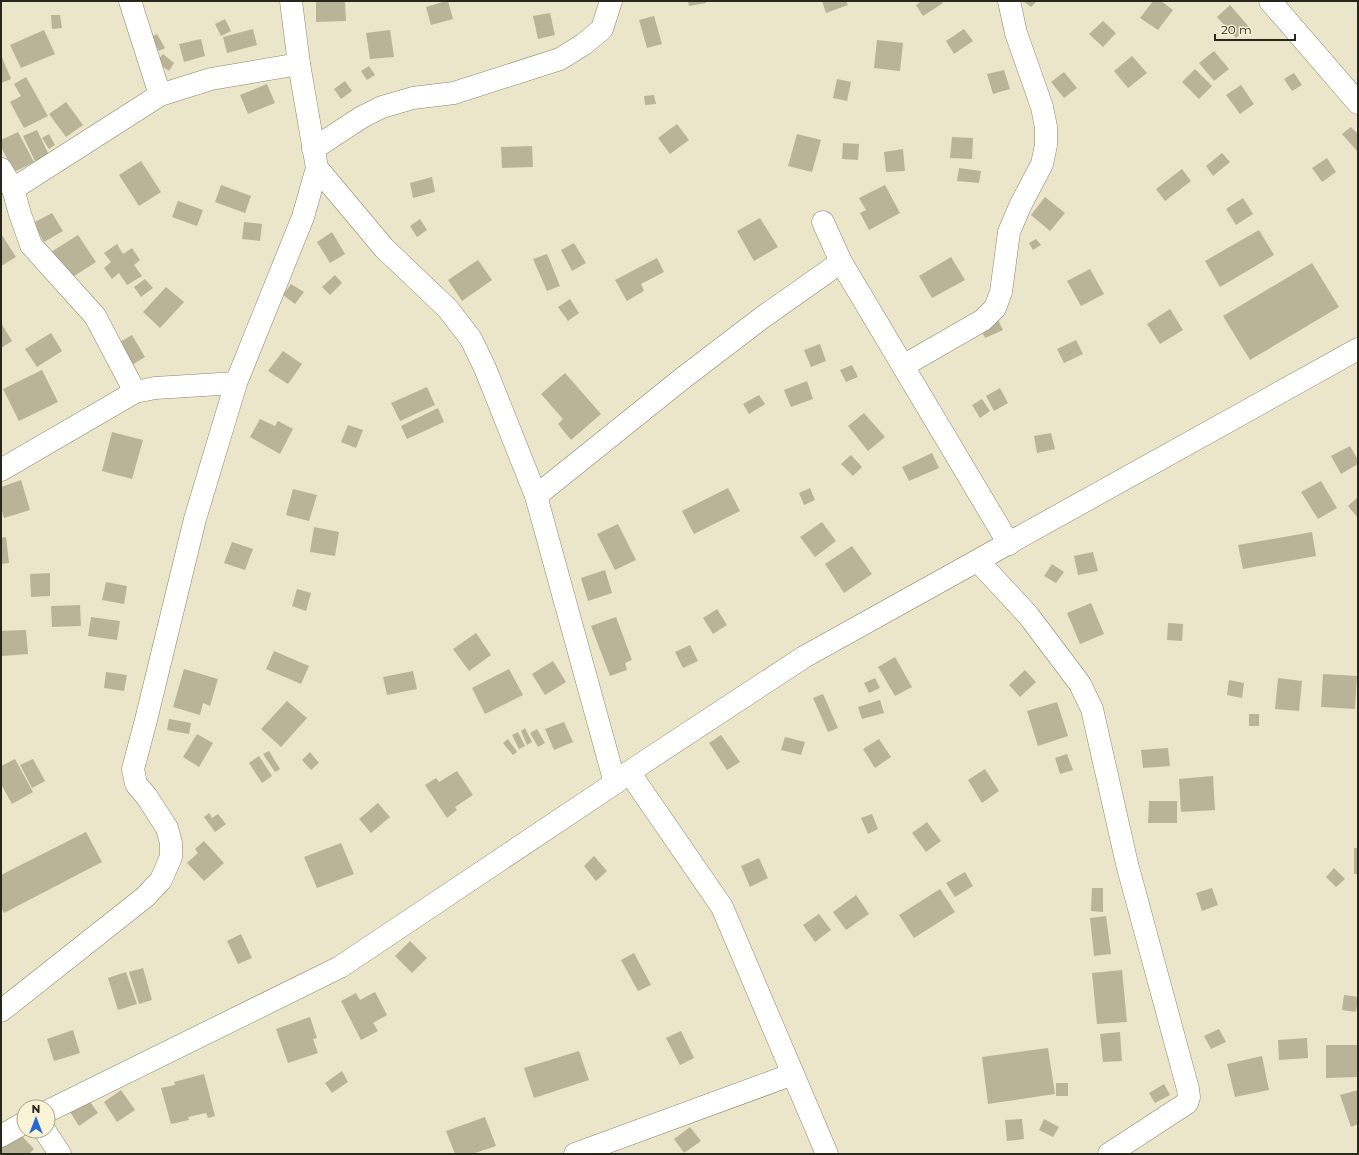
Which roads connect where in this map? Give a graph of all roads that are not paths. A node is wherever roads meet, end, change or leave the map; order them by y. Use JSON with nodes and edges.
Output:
{"nodes":[{"id":1,"x":130,"y":1,"type":"edge"},
{"id":2,"x":291,"y":1,"type":"edge"},
{"id":3,"x":611,"y":1,"type":"edge"},
{"id":4,"x":1009,"y":1,"type":"edge"},
{"id":5,"x":1270,"y":1,"type":"edge"},
{"id":6,"x":299,"y":64,"type":"junction"},
{"id":7,"x":160,"y":95,"type":"junction"},
{"id":8,"x":1358,"y":103,"type":"edge"},
{"id":9,"x":315,"y":159,"type":"junction"},
{"id":10,"x":1,"y":169,"type":"edge"},
{"id":11,"x":13,"y":189,"type":"junction"},
{"id":12,"x":823,"y":222,"type":"dead end"},
{"id":13,"x":841,"y":262,"type":"junction"},
{"id":14,"x":1358,"y":350,"type":"edge"},
{"id":15,"x":903,"y":366,"type":"junction"},
{"id":16,"x":236,"y":383,"type":"junction"},
{"id":17,"x":135,"y":392,"type":"junction"},
{"id":18,"x":1,"y":470,"type":"edge"},
{"id":19,"x":536,"y":496,"type":"junction"},
{"id":20,"x":1009,"y":544,"type":"junction"},
{"id":21,"x":978,"y":561,"type":"junction"},
{"id":22,"x":622,"y":778,"type":"junction"},
{"id":23,"x":1,"y":1012,"type":"edge"},
{"id":24,"x":793,"y":1074,"type":"junction"},
{"id":25,"x":56,"y":1107,"type":"edge"},
{"id":26,"x":16,"y":1128,"type":"edge"},
{"id":27,"x":1,"y":1136,"type":"edge"},
{"id":28,"x":51,"y":1139,"type":"edge"},
{"id":29,"x":60,"y":1154,"type":"edge"},
{"id":30,"x":575,"y":1154,"type":"edge"},
{"id":31,"x":827,"y":1154,"type":"edge"},
{"id":32,"x":1109,"y":1154,"type":"edge"}],
"edges":[{"from":1,"to":7,"type":"street"},
{"from":2,"to":6,"type":"street"},
{"from":3,"to":9,"type":"street"},
{"from":4,"to":15,"type":"street"},
{"from":5,"to":8,"type":"street"},
{"from":6,"to":7,"type":"street"},
{"from":6,"to":9,"type":"street"},
{"from":7,"to":11,"type":"street"},
{"from":9,"to":16,"type":"street"},
{"from":9,"to":19,"type":"street"},
{"from":10,"to":11,"type":"street"},
{"from":11,"to":17,"type":"street"},
{"from":12,"to":13,"type":"street"},
{"from":13,"to":15,"type":"street"},
{"from":13,"to":19,"type":"street"},
{"from":14,"to":20,"type":"street"},
{"from":15,"to":20,"type":"street"},
{"from":16,"to":17,"type":"street"},
{"from":16,"to":23,"type":"street"},
{"from":17,"to":18,"type":"street"},
{"from":19,"to":22,"type":"street"},
{"from":20,"to":21,"type":"street"},
{"from":21,"to":22,"type":"street"},
{"from":21,"to":32,"type":"street"},
{"from":22,"to":24,"type":"street"},
{"from":22,"to":25,"type":"street"},
{"from":24,"to":30,"type":"street"},
{"from":24,"to":31,"type":"street"},
{"from":26,"to":27,"type":"street"},
{"from":28,"to":29,"type":"street"}]}
